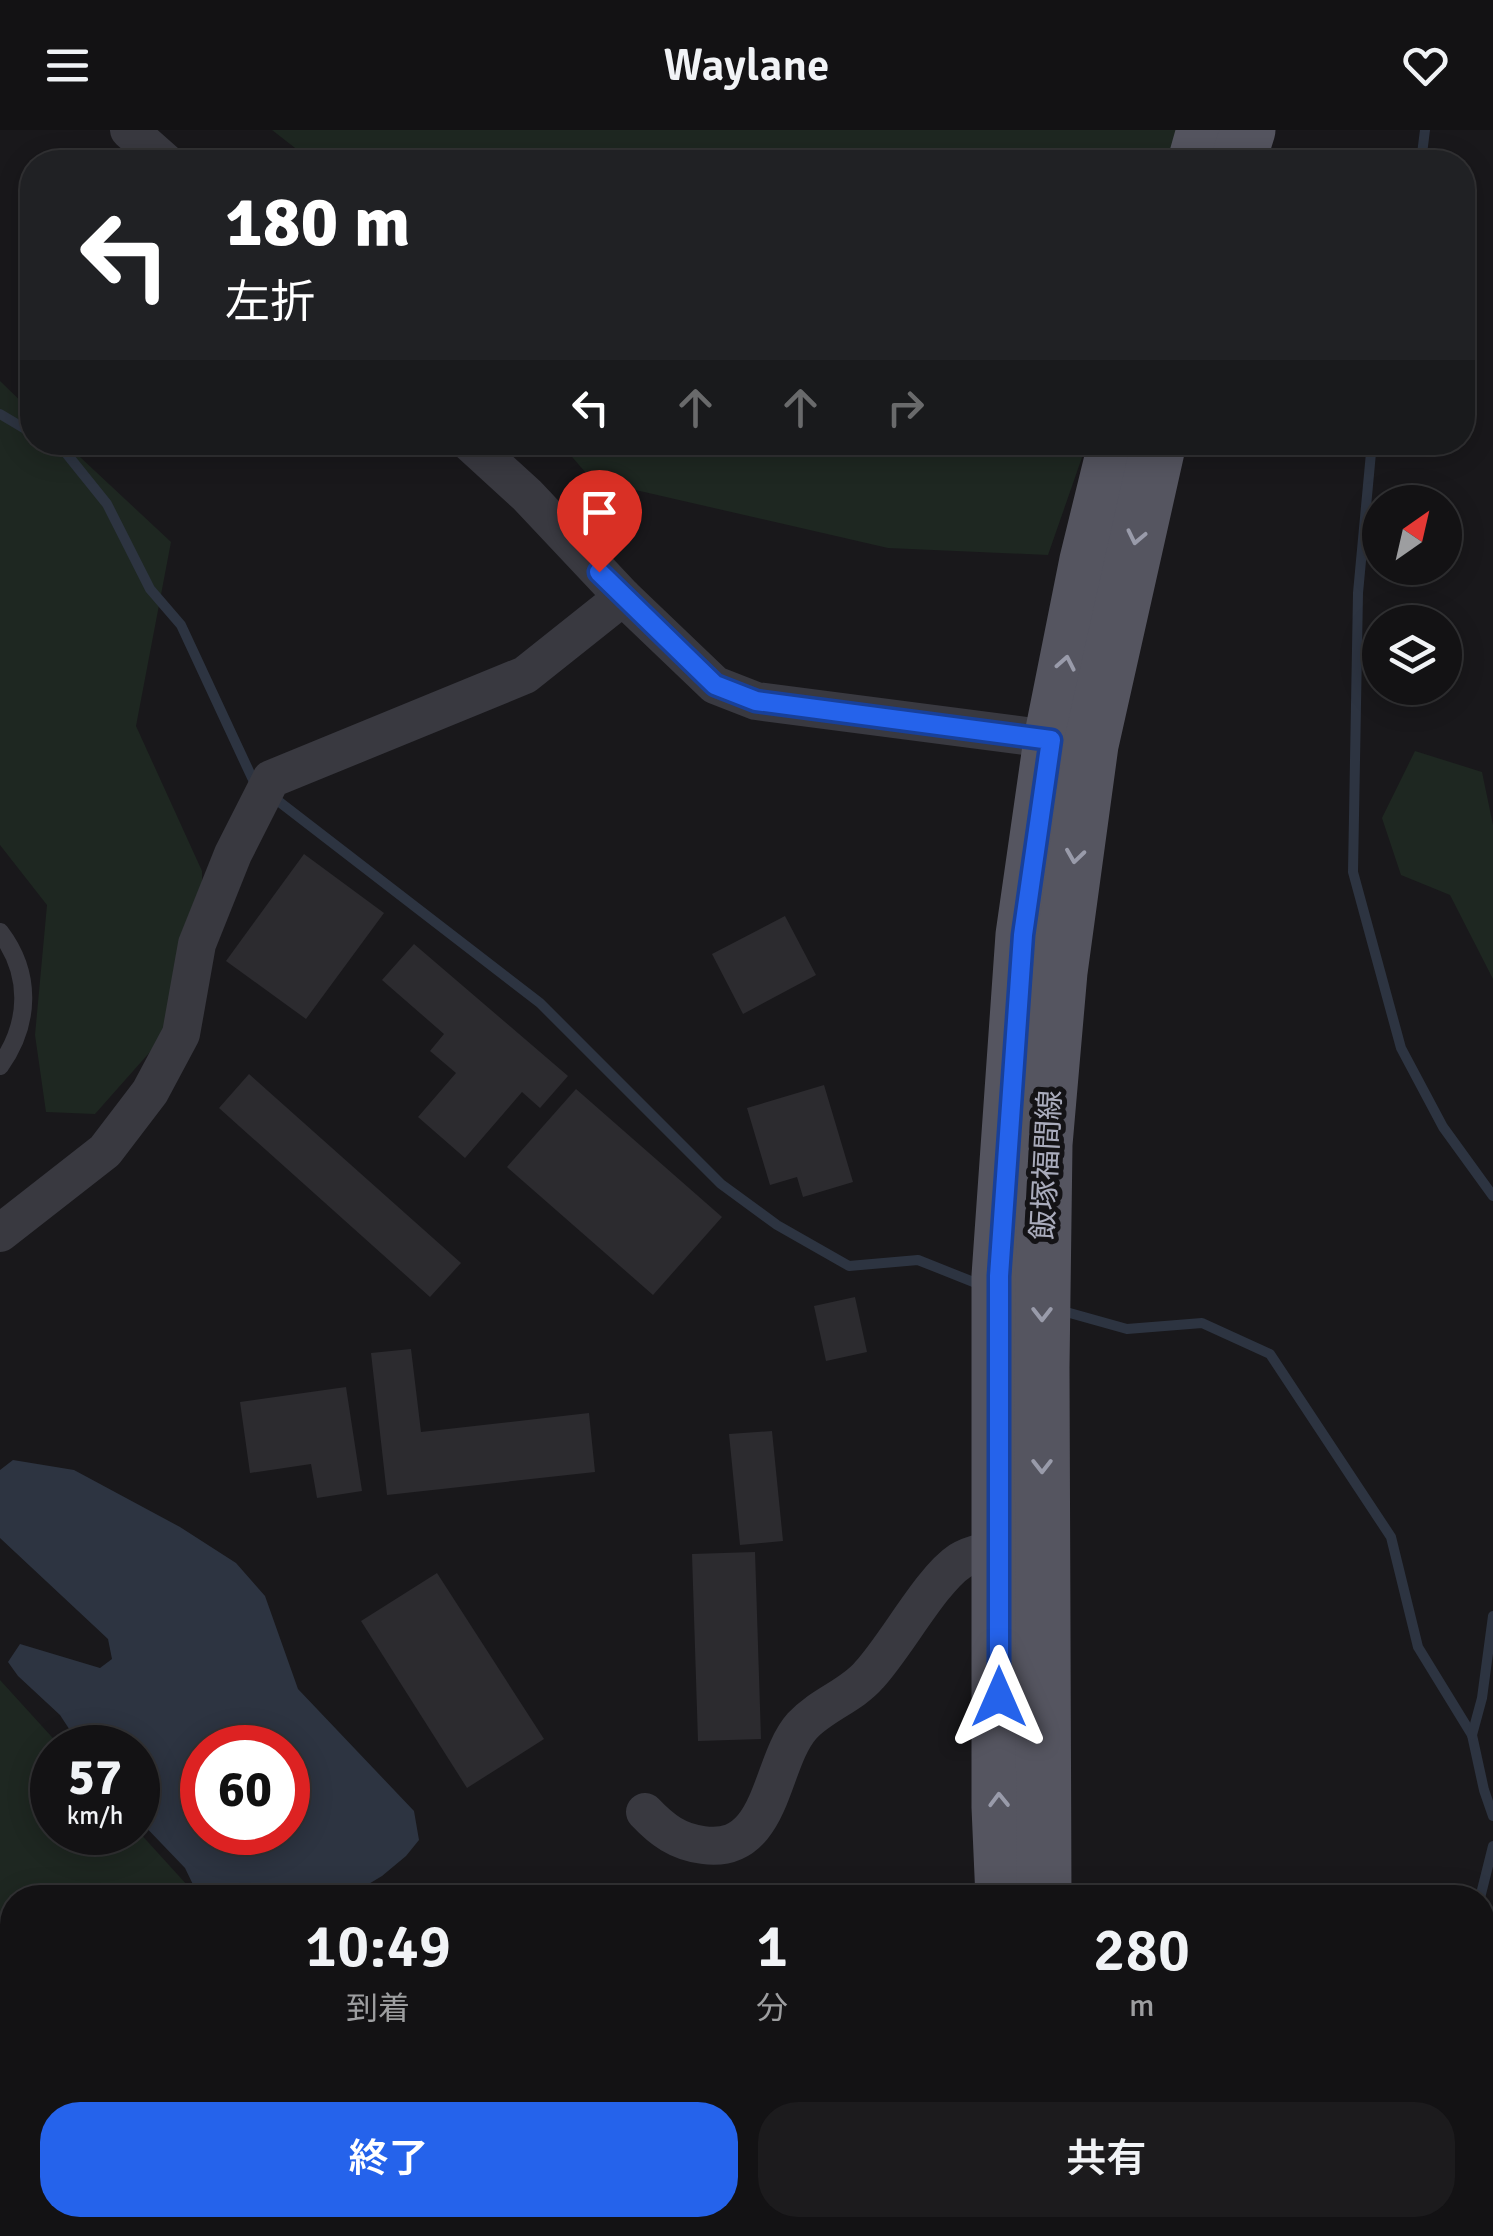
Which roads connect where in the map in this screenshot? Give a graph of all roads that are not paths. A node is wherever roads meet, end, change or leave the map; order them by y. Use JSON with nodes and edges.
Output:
{"nodes":[{"id":1,"x":129,"y":130,"type":"edge"},
{"id":2,"x":151,"y":150,"type":"edge"},
{"id":3,"x":484,"y":455,"type":"edge"},
{"id":4,"x":1113,"y":455,"type":"edge"},
{"id":5,"x":1154,"y":455,"type":"edge"},
{"id":6,"x":623,"y":597,"type":"junction"},
{"id":7,"x":1071,"y":742,"type":"junction"},
{"id":8,"x":1,"y":934,"type":"edge"},
{"id":9,"x":0,"y":1066,"type":"edge"},
{"id":10,"x":0,"y":1233,"type":"edge"},
{"id":11,"x":1020,"y":1549,"type":"junction"},
{"id":12,"x":645,"y":1812,"type":"dead end"},
{"id":13,"x":1002,"y":1885,"type":"edge"},
{"id":14,"x":1043,"y":1885,"type":"edge"}],
"edges":[{"from":1,"to":2,"type":"street"},
{"from":3,"to":6,"type":"street"},
{"from":7,"to":4,"type":"main road","name":"飯塚福間線","one_way":true},
{"from":5,"to":7,"type":"main road","name":"飯塚福間線","one_way":true},
{"from":6,"to":7,"type":"street"},
{"from":6,"to":10,"type":"street"},
{"from":7,"to":11,"type":"main road","name":"飯塚福間線"},
{"from":8,"to":9,"type":"lane"},
{"from":11,"to":12,"type":"street"},
{"from":13,"to":11,"type":"main road","name":"飯塚福間線","one_way":true},
{"from":11,"to":14,"type":"main road","name":"飯塚福間線"}]}
